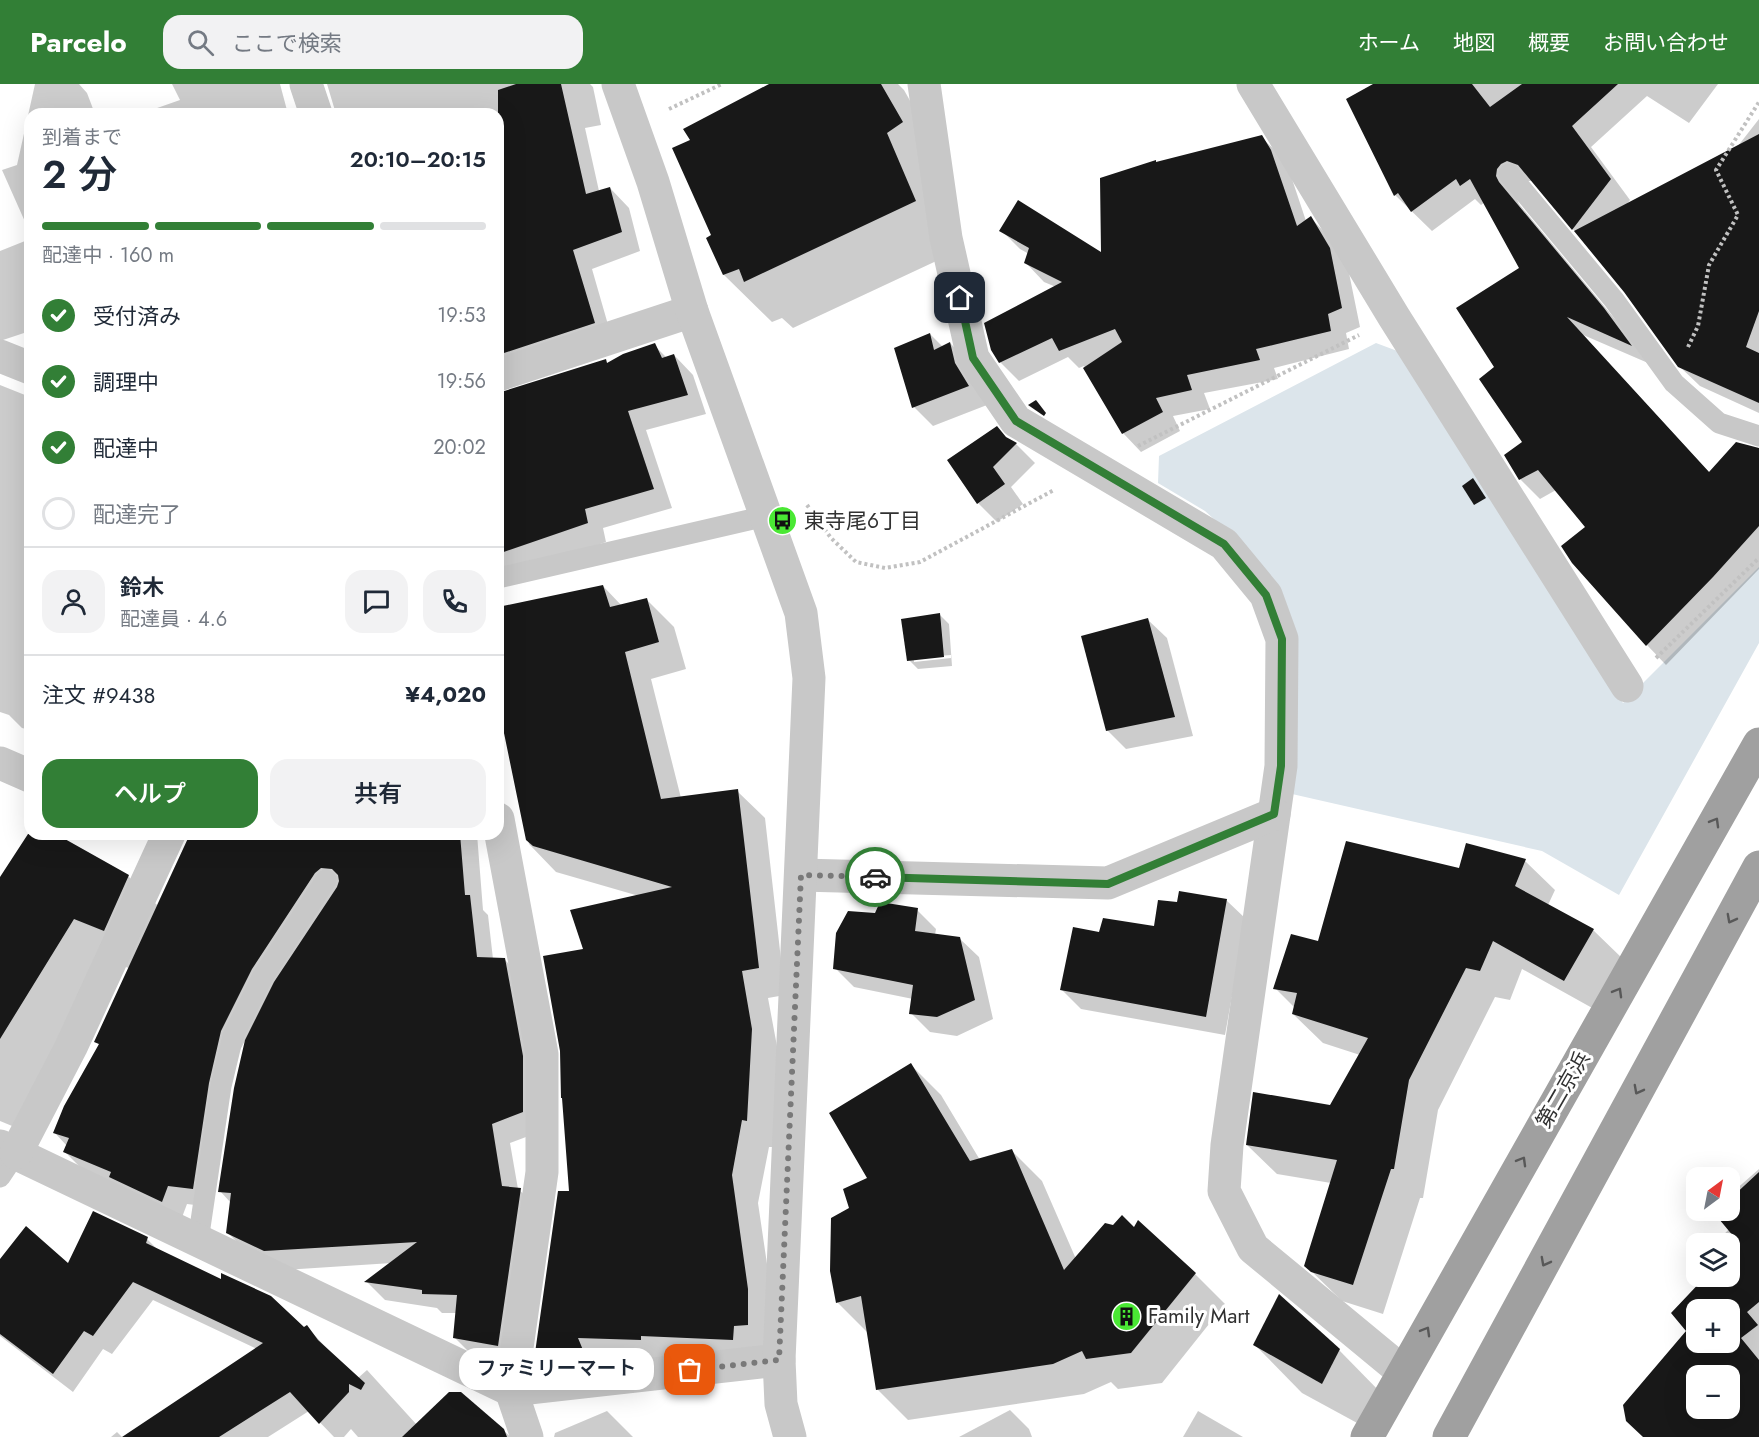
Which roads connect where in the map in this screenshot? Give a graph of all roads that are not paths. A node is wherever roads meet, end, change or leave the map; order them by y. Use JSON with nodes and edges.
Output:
{"nodes":[{"id":1,"x":306,"y":84,"type":"edge"},
{"id":2,"x":618,"y":84,"type":"edge"},
{"id":3,"x":924,"y":84,"type":"edge"},
{"id":4,"x":1253,"y":84,"type":"edge"},
{"id":5,"x":314,"y":108,"type":"edge"},
{"id":6,"x":1509,"y":174,"type":"dead end"},
{"id":7,"x":692,"y":311,"type":"junction"},
{"id":8,"x":0,"y":356,"type":"edge"},
{"id":9,"x":24,"y":366,"type":"edge"},
{"id":10,"x":504,"y":373,"type":"edge"},
{"id":11,"x":1759,"y":436,"type":"edge"},
{"id":12,"x":766,"y":516,"type":"junction"},
{"id":13,"x":504,"y":577,"type":"edge"},
{"id":14,"x":1627,"y":686,"type":"road end"},
{"id":15,"x":1759,"y":744,"type":"edge"},
{"id":16,"x":0,"y":763,"type":"edge"},
{"id":17,"x":24,"y":773,"type":"edge"},
{"id":18,"x":1274,"y":814,"type":"junction"},
{"id":19,"x":165,"y":840,"type":"edge"},
{"id":20,"x":502,"y":840,"type":"edge"},
{"id":21,"x":1759,"y":867,"type":"edge"},
{"id":22,"x":801,"y":875,"type":"junction"},
{"id":23,"x":326,"y":880,"type":"dead end"},
{"id":24,"x":5,"y":1159,"type":"edge"},
{"id":25,"x":198,"y":1241,"type":"junction"},
{"id":26,"x":779,"y":1360,"type":"junction"},
{"id":27,"x":1402,"y":1372,"type":"junction"},
{"id":28,"x":511,"y":1390,"type":"junction"},
{"id":29,"x":528,"y":1437,"type":"edge"},
{"id":30,"x":790,"y":1437,"type":"edge"},
{"id":31,"x":1367,"y":1437,"type":"edge"},
{"id":32,"x":1449,"y":1437,"type":"edge"}],
"edges":[{"from":1,"to":5,"type":"street"},
{"from":2,"to":7,"type":"street"},
{"from":3,"to":18,"type":"street"},
{"from":4,"to":14,"type":"street"},
{"from":6,"to":11,"type":"lane"},
{"from":7,"to":10,"type":"street"},
{"from":7,"to":12,"type":"street"},
{"from":8,"to":9,"type":"street"},
{"from":12,"to":13,"type":"lane"},
{"from":12,"to":22,"type":"street"},
{"from":27,"to":15,"type":"highway","name":"第二京浜","one_way":true},
{"from":16,"to":17,"type":"street"},
{"from":18,"to":22,"type":"street"},
{"from":18,"to":27,"type":"street"},
{"from":19,"to":24,"type":"street"},
{"from":20,"to":28,"type":"street"},
{"from":21,"to":32,"type":"highway","one_way":true},
{"from":22,"to":26,"type":"street"},
{"from":23,"to":25,"type":"lane"},
{"from":24,"to":25,"type":"street"},
{"from":25,"to":28,"type":"street"},
{"from":26,"to":28,"type":"street"},
{"from":26,"to":30,"type":"street"},
{"from":27,"to":31,"type":"highway","name":"第二京浜"},
{"from":28,"to":29,"type":"street"}]}
